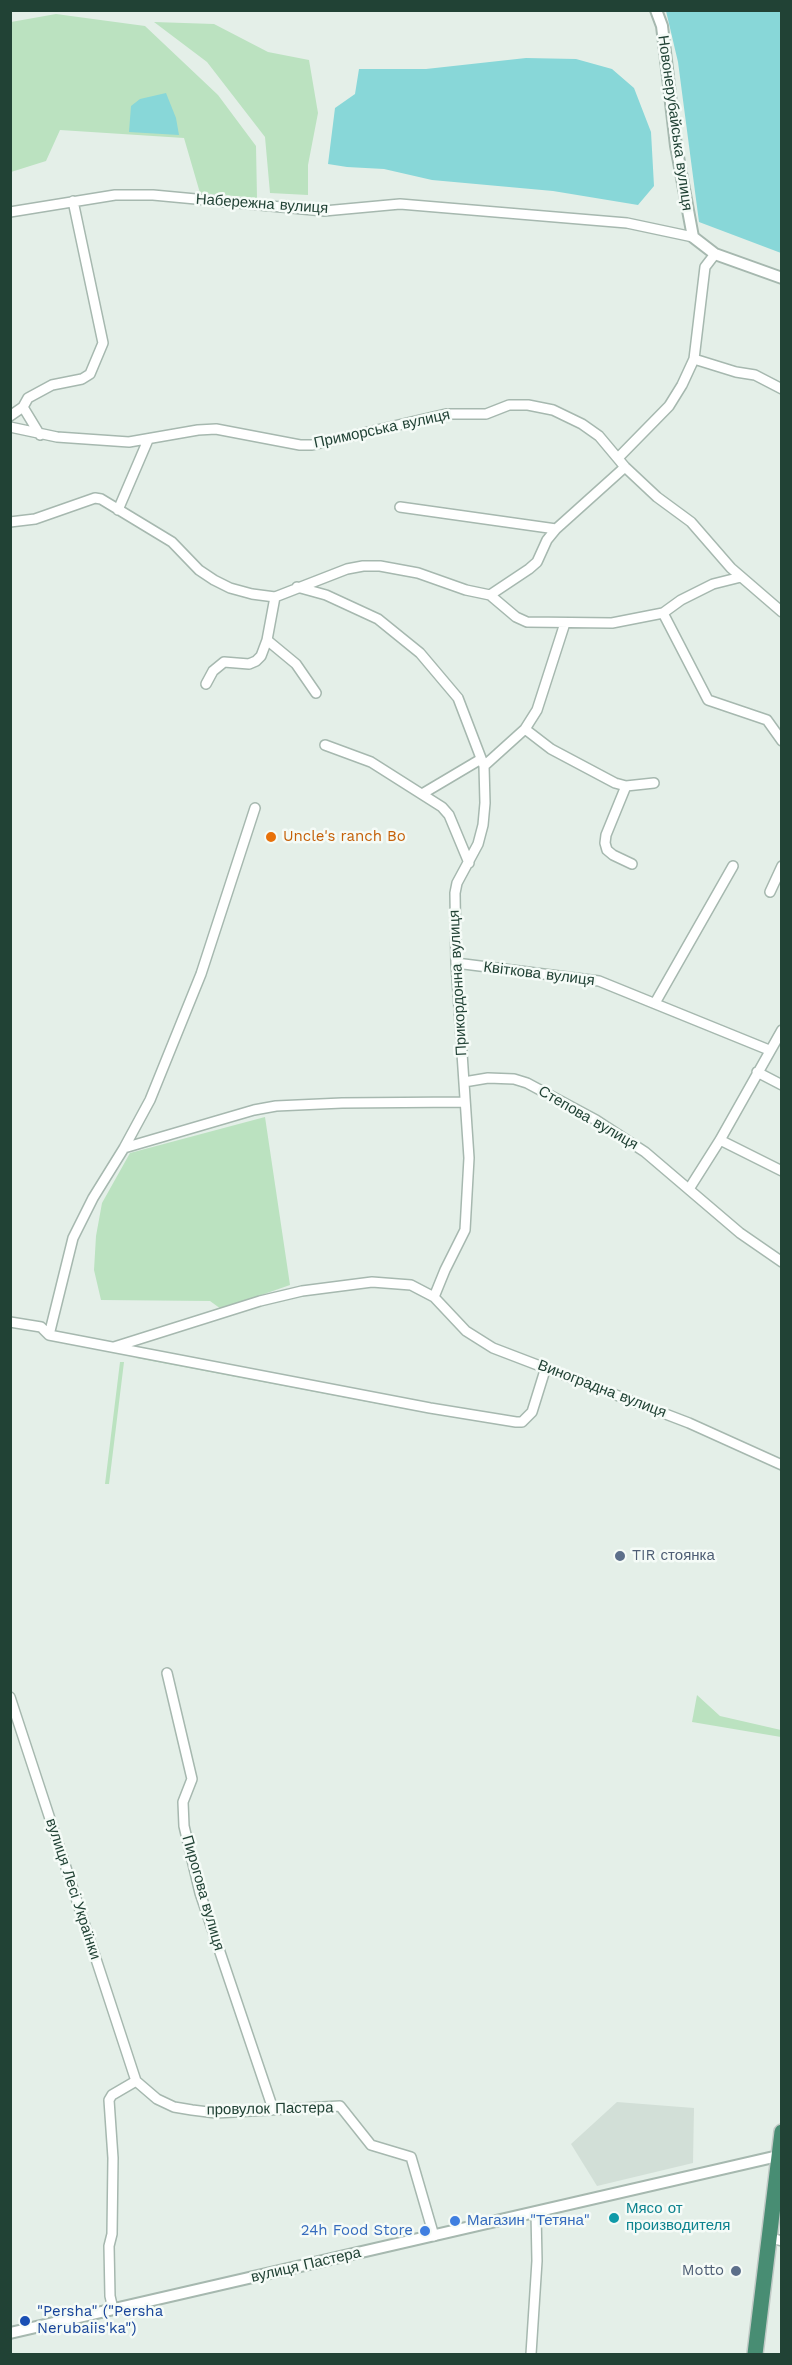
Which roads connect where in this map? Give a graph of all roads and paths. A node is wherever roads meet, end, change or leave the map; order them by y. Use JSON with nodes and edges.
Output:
{"nodes":[{"id":1,"x":656,"y":10,"type":"edge"},
{"id":2,"x":74,"y":201,"type":"junction"},
{"id":3,"x":10,"y":212,"type":"edge"},
{"id":4,"x":693,"y":237,"type":"junction"},
{"id":5,"x":715,"y":254,"type":"junction"},
{"id":6,"x":782,"y":278,"type":"edge"},
{"id":7,"x":694,"y":359,"type":"junction"},
{"id":8,"x":782,"y":389,"type":"edge"},
{"id":9,"x":23,"y":407,"type":"junction"},
{"id":10,"x":10,"y":416,"type":"edge"},
{"id":11,"x":10,"y":427,"type":"edge"},
{"id":12,"x":40,"y":435,"type":"junction"},
{"id":13,"x":148,"y":440,"type":"junction"},
{"id":14,"x":618,"y":458,"type":"junction"},
{"id":15,"x":625,"y":467,"type":"junction"},
{"id":16,"x":400,"y":507,"type":"dead end"},
{"id":17,"x":118,"y":510,"type":"junction"},
{"id":18,"x":10,"y":522,"type":"edge"},
{"id":19,"x":556,"y":529,"type":"junction"},
{"id":20,"x":741,"y":577,"type":"junction"},
{"id":21,"x":297,"y":587,"type":"junction"},
{"id":22,"x":490,"y":596,"type":"junction"},
{"id":23,"x":274,"y":597,"type":"junction"},
{"id":24,"x":782,"y":612,"type":"edge"},
{"id":25,"x":663,"y":613,"type":"junction"},
{"id":26,"x":564,"y":623,"type":"junction"},
{"id":27,"x":267,"y":640,"type":"junction"},
{"id":28,"x":206,"y":684,"type":"dead end"},
{"id":29,"x":316,"y":693,"type":"dead end"},
{"id":30,"x":525,"y":729,"type":"junction"},
{"id":31,"x":782,"y":741,"type":"edge"},
{"id":32,"x":325,"y":745,"type":"dead end"},
{"id":33,"x":482,"y":762,"type":"junction"},
{"id":34,"x":654,"y":783,"type":"dead end"},
{"id":35,"x":626,"y":786,"type":"junction"},
{"id":36,"x":422,"y":794,"type":"junction"},
{"id":37,"x":255,"y":808,"type":"dead end"},
{"id":38,"x":469,"y":863,"type":"junction"},
{"id":39,"x":632,"y":864,"type":"dead end"},
{"id":40,"x":733,"y":866,"type":"dead end"},
{"id":41,"x":782,"y":866,"type":"edge"},
{"id":42,"x":770,"y":892,"type":"dead end"},
{"id":43,"x":456,"y":963,"type":"junction"},
{"id":44,"x":655,"y":1003,"type":"junction"},
{"id":45,"x":782,"y":1030,"type":"edge"},
{"id":46,"x":769,"y":1050,"type":"junction"},
{"id":47,"x":757,"y":1072,"type":"junction"},
{"id":48,"x":464,"y":1082,"type":"junction"},
{"id":49,"x":782,"y":1085,"type":"edge"},
{"id":50,"x":464,"y":1102,"type":"junction"},
{"id":51,"x":720,"y":1140,"type":"junction"},
{"id":52,"x":124,"y":1148,"type":"junction"},
{"id":53,"x":782,"y":1171,"type":"edge"},
{"id":54,"x":689,"y":1189,"type":"junction"},
{"id":55,"x":782,"y":1262,"type":"edge"},
{"id":56,"x":434,"y":1297,"type":"junction"},
{"id":57,"x":10,"y":1322,"type":"edge"},
{"id":58,"x":49,"y":1335,"type":"junction"},
{"id":59,"x":114,"y":1347,"type":"junction"},
{"id":60,"x":546,"y":1367,"type":"junction"},
{"id":61,"x":782,"y":1465,"type":"edge"},
{"id":62,"x":167,"y":1673,"type":"dead end"},
{"id":63,"x":10,"y":1697,"type":"edge"},
{"id":64,"x":136,"y":2081,"type":"junction"},
{"id":65,"x":273,"y":2109,"type":"junction"},
{"id":66,"x":782,"y":2132,"type":"edge"},
{"id":67,"x":778,"y":2156,"type":"junction"},
{"id":68,"x":536,"y":2212,"type":"junction"},
{"id":69,"x":434,"y":2236,"type":"junction"},
{"id":70,"x":775,"y":2239,"type":"edge"},
{"id":71,"x":113,"y":2309,"type":"junction"},
{"id":72,"x":10,"y":2333,"type":"edge"},
{"id":73,"x":531,"y":2355,"type":"edge"},
{"id":74,"x":755,"y":2355,"type":"edge"}],
"edges":[{"from":1,"to":4,"type":"street","name":"Новонерубайська вулиця"},
{"from":2,"to":3,"type":"street","name":"Набережна вулиця"},
{"from":2,"to":4,"type":"street","name":"Набережна вулиця"},
{"from":2,"to":9,"type":"street"},
{"from":4,"to":5,"type":"street"},
{"from":5,"to":6,"type":"street"},
{"from":5,"to":7,"type":"street"},
{"from":7,"to":8,"type":"street"},
{"from":7,"to":14,"type":"street"},
{"from":9,"to":10,"type":"street"},
{"from":9,"to":12,"type":"street"},
{"from":11,"to":12,"type":"street","name":"Приморська вулиця"},
{"from":12,"to":13,"type":"street","name":"Приморська вулиця"},
{"from":13,"to":14,"type":"street","name":"Приморська вулиця"},
{"from":13,"to":17,"type":"street"},
{"from":14,"to":15,"type":"street","name":"Приморська вулиця"},
{"from":15,"to":19,"type":"street"},
{"from":15,"to":20,"type":"street","name":"Приморська вулиця"},
{"from":16,"to":19,"type":"street"},
{"from":17,"to":18,"type":"street"},
{"from":17,"to":23,"type":"street"},
{"from":19,"to":22,"type":"street"},
{"from":20,"to":24,"type":"street","name":"Приморська вулиця"},
{"from":20,"to":25,"type":"street"},
{"from":21,"to":22,"type":"street"},
{"from":21,"to":23,"type":"street"},
{"from":21,"to":33,"type":"street","name":"Прикордонна вулиця"},
{"from":22,"to":26,"type":"street"},
{"from":23,"to":27,"type":"street"},
{"from":25,"to":26,"type":"street"},
{"from":25,"to":31,"type":"street"},
{"from":26,"to":30,"type":"street"},
{"from":27,"to":28,"type":"street"},
{"from":27,"to":29,"type":"street"},
{"from":30,"to":33,"type":"street"},
{"from":30,"to":35,"type":"street"},
{"from":32,"to":36,"type":"street"},
{"from":33,"to":36,"type":"street"},
{"from":33,"to":38,"type":"street","name":"Прикордонна вулиця"},
{"from":34,"to":35,"type":"street"},
{"from":35,"to":39,"type":"street"},
{"from":36,"to":38,"type":"street"},
{"from":37,"to":52,"type":"street"},
{"from":38,"to":43,"type":"street","name":"Прикордонна вулиця"},
{"from":40,"to":44,"type":"street"},
{"from":41,"to":42,"type":"street"},
{"from":43,"to":44,"type":"street","name":"Квіткова вулиця"},
{"from":43,"to":48,"type":"street","name":"Прикордонна вулиця"},
{"from":44,"to":46,"type":"street","name":"Квіткова вулиця"},
{"from":45,"to":46,"type":"street"},
{"from":46,"to":47,"type":"street"},
{"from":47,"to":49,"type":"street"},
{"from":47,"to":51,"type":"street"},
{"from":48,"to":50,"type":"street","name":"Прикордонна вулиця"},
{"from":48,"to":54,"type":"street","name":"Степова вулиця"},
{"from":50,"to":52,"type":"street"},
{"from":50,"to":56,"type":"street","name":"Прикордонна вулиця"},
{"from":51,"to":53,"type":"street"},
{"from":51,"to":54,"type":"street"},
{"from":52,"to":58,"type":"street"},
{"from":54,"to":55,"type":"street","name":"Степова вулиця"},
{"from":56,"to":59,"type":"street"},
{"from":56,"to":60,"type":"street","name":"Виноградна вулиця"},
{"from":57,"to":58,"type":"street"},
{"from":58,"to":59,"type":"street"},
{"from":59,"to":60,"type":"street"},
{"from":60,"to":61,"type":"street","name":"Виноградна вулиця"},
{"from":62,"to":65,"type":"street","name":"Пирогова вулиця"},
{"from":63,"to":64,"type":"street","name":"вулиця Лесі Українки"},
{"from":64,"to":65,"type":"street","name":"провулок Пастера"},
{"from":64,"to":71,"type":"street"},
{"from":65,"to":69,"type":"street","name":"провулок Пастера"},
{"from":66,"to":67,"type":"highway"},
{"from":67,"to":68,"type":"street","name":"вулиця Пастера"},
{"from":67,"to":70,"type":"highway"},
{"from":68,"to":69,"type":"street","name":"вулиця Пастера"},
{"from":68,"to":73,"type":"street"},
{"from":69,"to":71,"type":"street","name":"вулиця Пастера"},
{"from":70,"to":74,"type":"highway"},
{"from":71,"to":72,"type":"street","name":"вулиця Пастера"}]}
